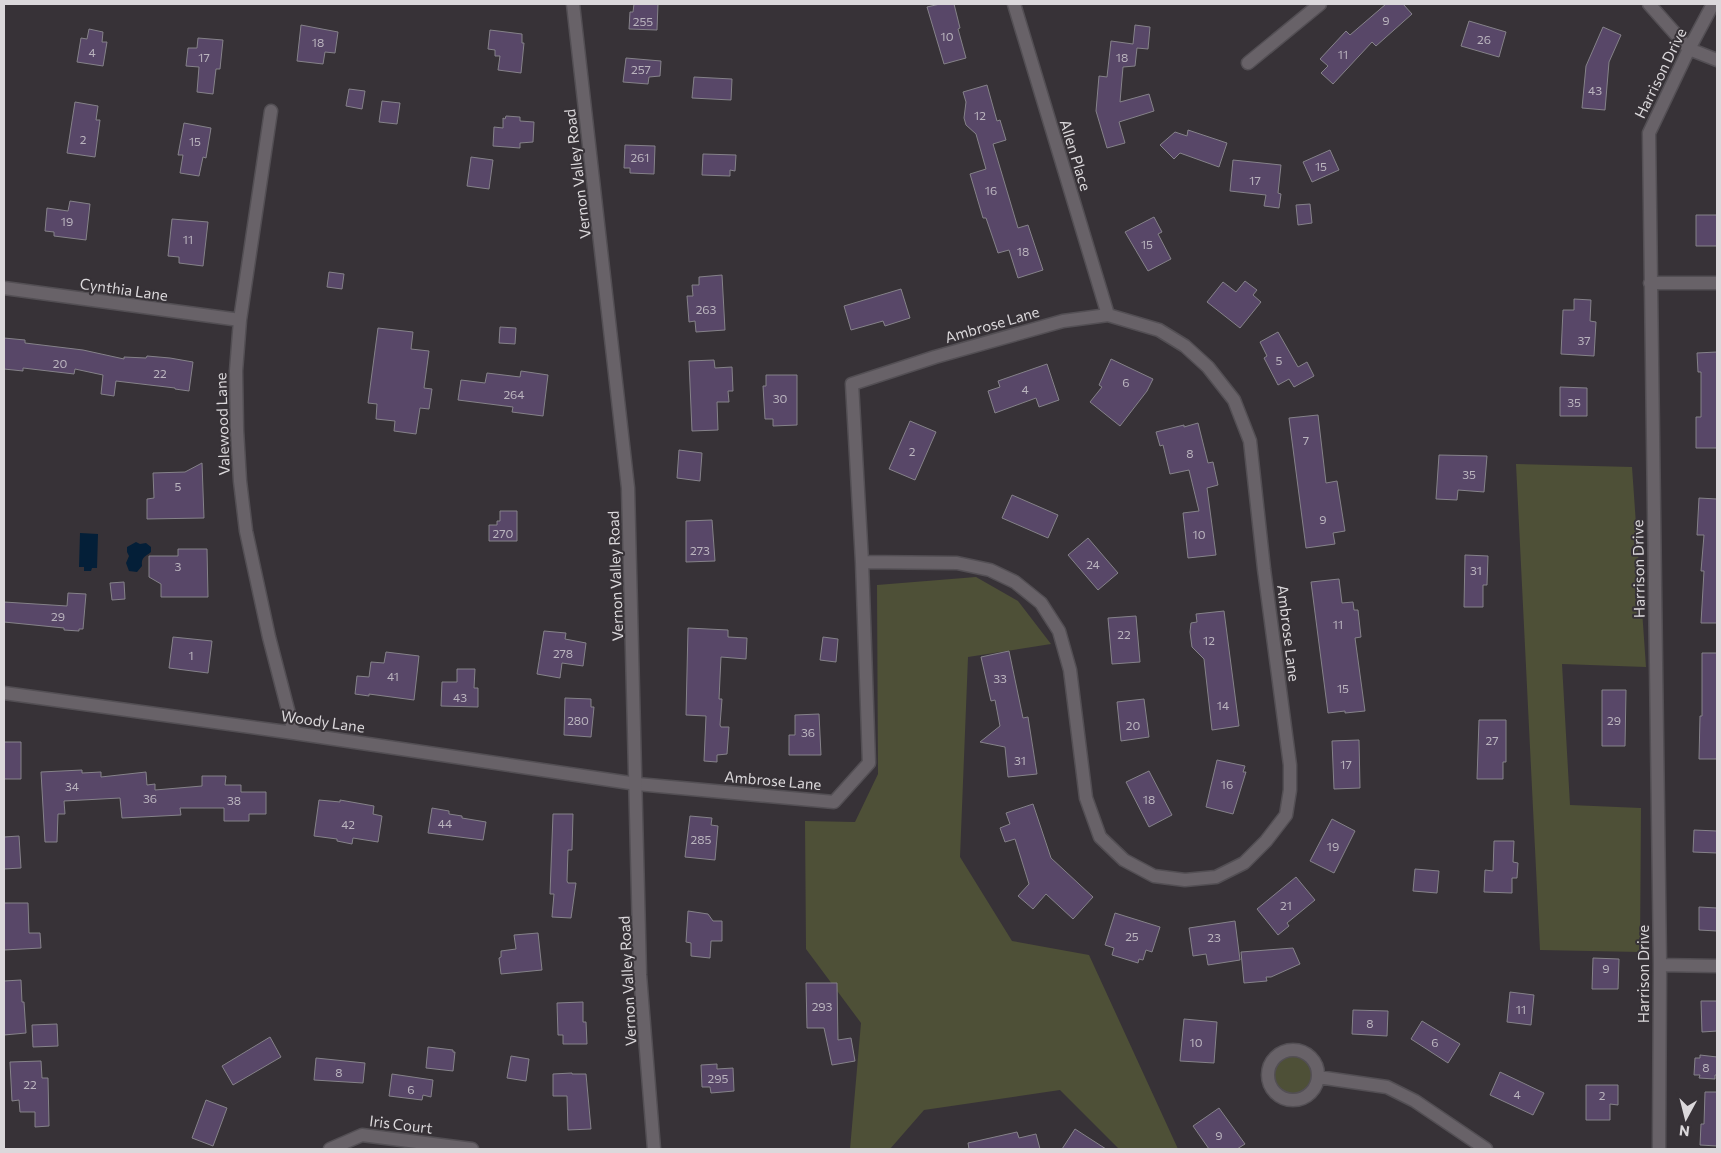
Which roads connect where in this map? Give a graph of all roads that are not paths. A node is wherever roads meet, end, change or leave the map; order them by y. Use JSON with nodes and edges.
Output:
{"nodes":[{"id":1,"x":574,"y":4,"type":"edge"},
{"id":2,"x":1014,"y":4,"type":"edge"},
{"id":3,"x":1320,"y":4,"type":"edge"},
{"id":4,"x":1649,"y":4,"type":"edge"},
{"id":5,"x":1713,"y":4,"type":"edge"},
{"id":6,"x":1689,"y":49,"type":"junction"},
{"id":7,"x":1717,"y":60,"type":"edge"},
{"id":8,"x":1248,"y":63,"type":"dead end"},
{"id":9,"x":271,"y":111,"type":"dead end"},
{"id":10,"x":1650,"y":283,"type":"junction"},
{"id":11,"x":1717,"y":283,"type":"edge"},
{"id":12,"x":4,"y":288,"type":"edge"},
{"id":13,"x":1108,"y":315,"type":"junction"},
{"id":14,"x":240,"y":320,"type":"junction"},
{"id":15,"x":862,"y":562,"type":"junction"},
{"id":16,"x":4,"y":693,"type":"edge"},
{"id":17,"x":294,"y":733,"type":"junction"},
{"id":18,"x":636,"y":784,"type":"junction"},
{"id":19,"x":1660,"y":965,"type":"junction"},
{"id":20,"x":1717,"y":966,"type":"edge"},
{"id":21,"x":1318,"y":1077,"type":"junction"},
{"id":22,"x":330,"y":1149,"type":"edge"},
{"id":23,"x":472,"y":1149,"type":"edge"},
{"id":24,"x":654,"y":1149,"type":"edge"},
{"id":25,"x":1486,"y":1149,"type":"edge"},
{"id":26,"x":1659,"y":1149,"type":"edge"}],
"edges":[{"from":1,"to":18,"type":"street","name":"Vernon Valley Road"},
{"from":2,"to":13,"type":"street","name":"Allen Place"},
{"from":3,"to":8,"type":"street"},
{"from":4,"to":6,"type":"street"},
{"from":5,"to":6,"type":"street","name":"Harrison Drive"},
{"from":6,"to":7,"type":"street"},
{"from":6,"to":10,"type":"street","name":"Harrison Drive"},
{"from":9,"to":14,"type":"street","name":"Valewood Lane"},
{"from":10,"to":11,"type":"street"},
{"from":10,"to":19,"type":"street","name":"Harrison Drive"},
{"from":12,"to":14,"type":"street","name":"Cynthia Lane"},
{"from":13,"to":15,"type":"street","name":"Ambrose Lane"},
{"from":13,"to":15,"type":"street","name":"Ambrose Lane"},
{"from":14,"to":17,"type":"street","name":"Valewood Lane"},
{"from":15,"to":18,"type":"street","name":"Ambrose Lane"},
{"from":16,"to":17,"type":"street","name":"Woody Lane"},
{"from":17,"to":18,"type":"street","name":"Woody Lane"},
{"from":18,"to":24,"type":"street","name":"Vernon Valley Road"},
{"from":19,"to":20,"type":"street"},
{"from":19,"to":26,"type":"street","name":"Harrison Drive"},
{"from":21,"to":21,"type":"street"},
{"from":21,"to":25,"type":"street"},
{"from":22,"to":23,"type":"street","name":"Iris Court"}]}
